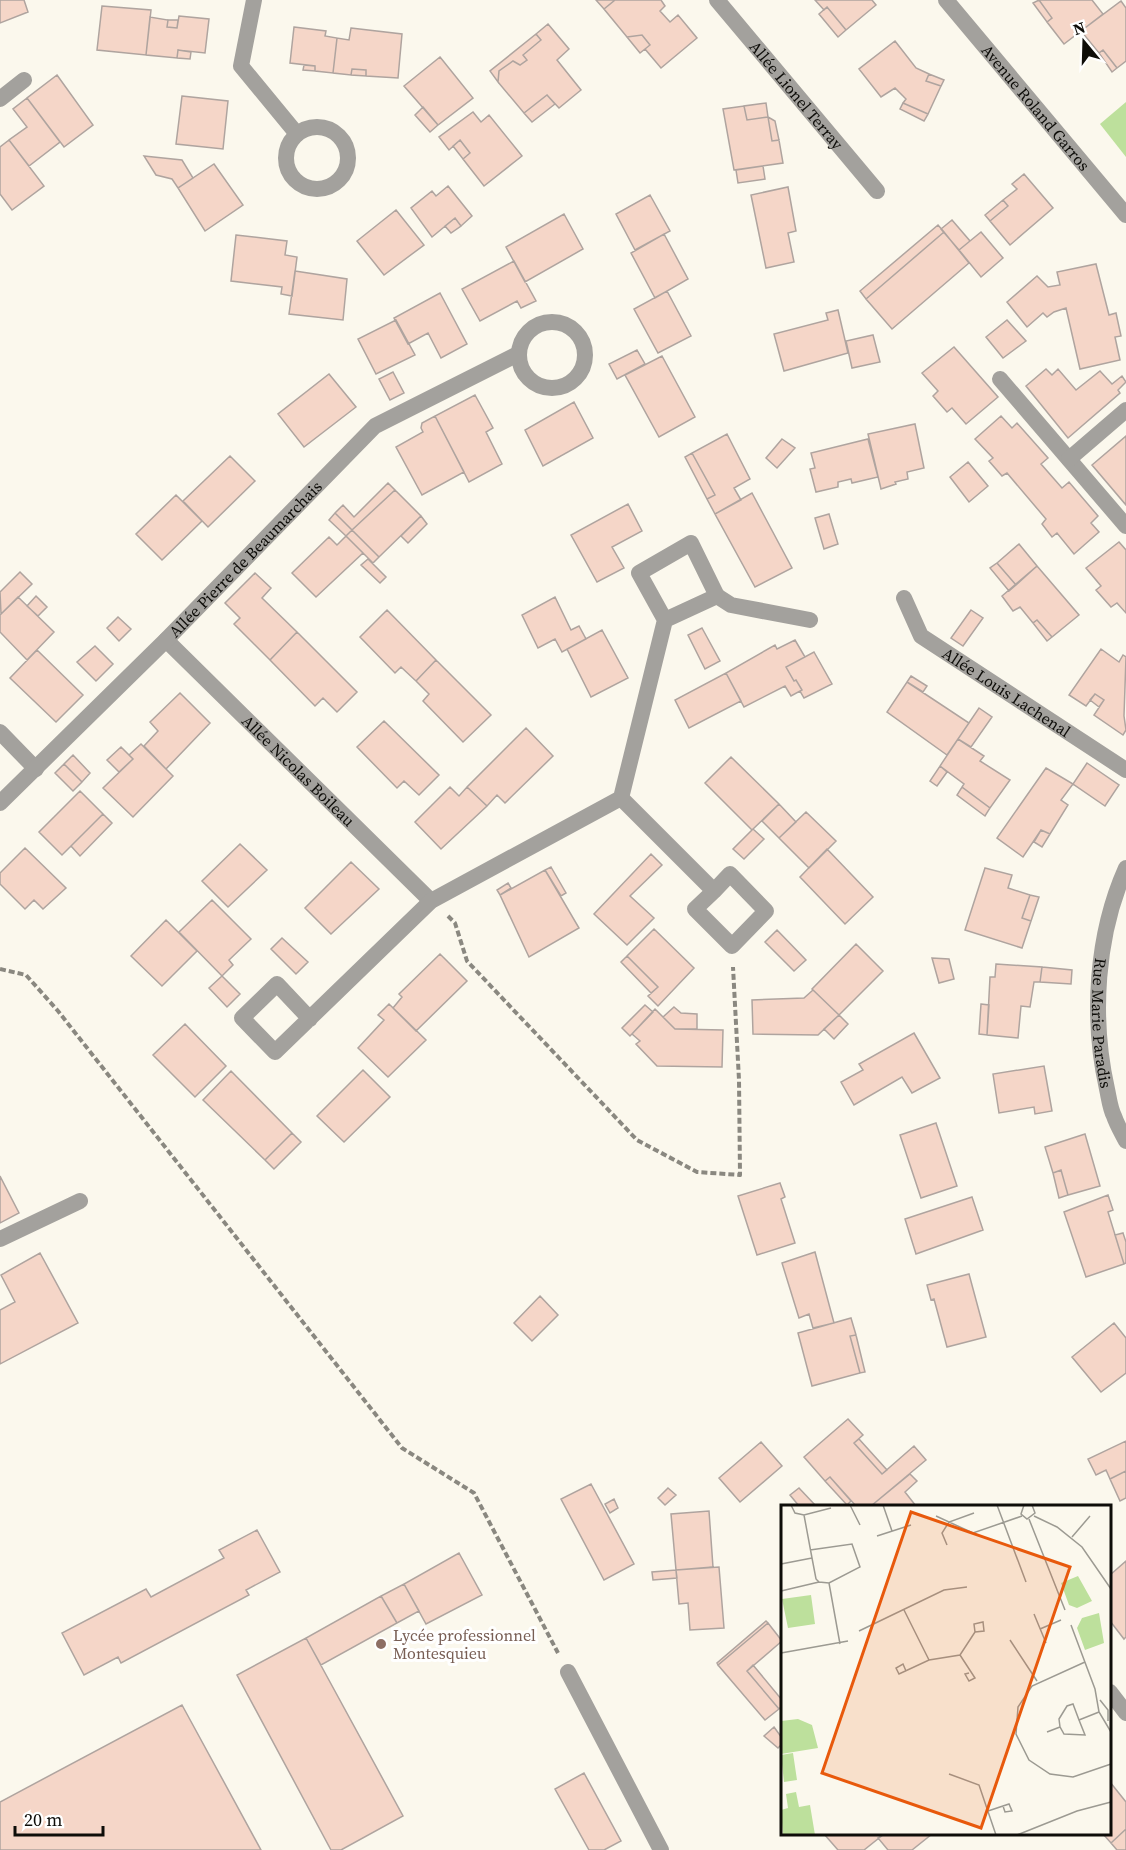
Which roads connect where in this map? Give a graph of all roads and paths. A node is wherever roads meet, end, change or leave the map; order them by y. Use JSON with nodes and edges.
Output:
{"nodes":[{"id":1,"x":254,"y":0,"type":"edge"},
{"id":2,"x":717,"y":0,"type":"edge"},
{"id":3,"x":946,"y":0,"type":"edge"},
{"id":4,"x":24,"y":80,"type":"dead end"},
{"id":5,"x":0,"y":99,"type":"edge"},
{"id":6,"x":297,"y":134,"type":"dead end"},
{"id":7,"x":877,"y":190,"type":"dead end"},
{"id":8,"x":1126,"y":215,"type":"edge"},
{"id":9,"x":518,"y":354,"type":"junction"},
{"id":10,"x":1000,"y":379,"type":"dead end"},
{"id":11,"x":1126,"y":410,"type":"edge"},
{"id":12,"x":1069,"y":459,"type":"junction"},
{"id":13,"x":1126,"y":526,"type":"edge"},
{"id":14,"x":717,"y":596,"type":"junction"},
{"id":15,"x":904,"y":598,"type":"dead end"},
{"id":16,"x":666,"y":620,"type":"junction"},
{"id":17,"x":810,"y":620,"type":"dead end"},
{"id":18,"x":166,"y":640,"type":"junction"},
{"id":19,"x":0,"y":732,"type":"edge"},
{"id":20,"x":36,"y":769,"type":"junction"},
{"id":21,"x":1126,"y":770,"type":"edge"},
{"id":22,"x":621,"y":798,"type":"junction"},
{"id":23,"x":0,"y":803,"type":"edge"},
{"id":24,"x":1126,"y":868,"type":"edge"},
{"id":25,"x":714,"y":891,"type":"junction"},
{"id":26,"x":431,"y":901,"type":"junction"},
{"id":27,"x":732,"y":946,"type":"junction"},
{"id":28,"x":0,"y":969,"type":"edge"},
{"id":29,"x":310,"y":1019,"type":"dead end"},
{"id":30,"x":1126,"y":1141,"type":"edge"},
{"id":31,"x":80,"y":1201,"type":"dead end"},
{"id":32,"x":0,"y":1239,"type":"edge"},
{"id":33,"x":568,"y":1672,"type":"joint"},
{"id":34,"x":1111,"y":1693,"type":"edge"},
{"id":35,"x":1126,"y":1713,"type":"edge"},
{"id":36,"x":661,"y":1850,"type":"edge"}],
"edges":[{"from":1,"to":6,"type":"street"},
{"from":2,"to":7,"type":"street","name":"Allée Lionel Terray"},
{"from":3,"to":8,"type":"street","name":"Avenue Roland Garros"},
{"from":4,"to":5,"type":"street"},
{"from":9,"to":9,"type":"street"},
{"from":9,"to":18,"type":"street","name":"Allée Pierre de Beaumarchais"},
{"from":10,"to":12,"type":"street"},
{"from":11,"to":12,"type":"street"},
{"from":12,"to":13,"type":"street"},
{"from":14,"to":16,"type":"street"},
{"from":14,"to":16,"type":"street"},
{"from":14,"to":17,"type":"street"},
{"from":15,"to":21,"type":"street","name":"Allée Louis Lachenal"},
{"from":16,"to":22,"type":"street"},
{"from":18,"to":20,"type":"street","name":"Allée Pierre de Beaumarchais"},
{"from":18,"to":26,"type":"street","name":"Allée Nicolas Boileau"},
{"from":19,"to":20,"type":"street"},
{"from":20,"to":23,"type":"street","name":"Allée Pierre de Beaumarchais"},
{"from":22,"to":25,"type":"street"},
{"from":22,"to":26,"type":"street"},
{"from":24,"to":30,"type":"street","name":"Rue Marie Paradis"},
{"from":25,"to":27,"type":"street"},
{"from":25,"to":27,"type":"street"},
{"from":26,"to":27,"type":"path"},
{"from":26,"to":29,"type":"street"},
{"from":28,"to":33,"type":"path"},
{"from":31,"to":32,"type":"street"},
{"from":33,"to":36,"type":"street"},
{"from":34,"to":35,"type":"street"}]}
